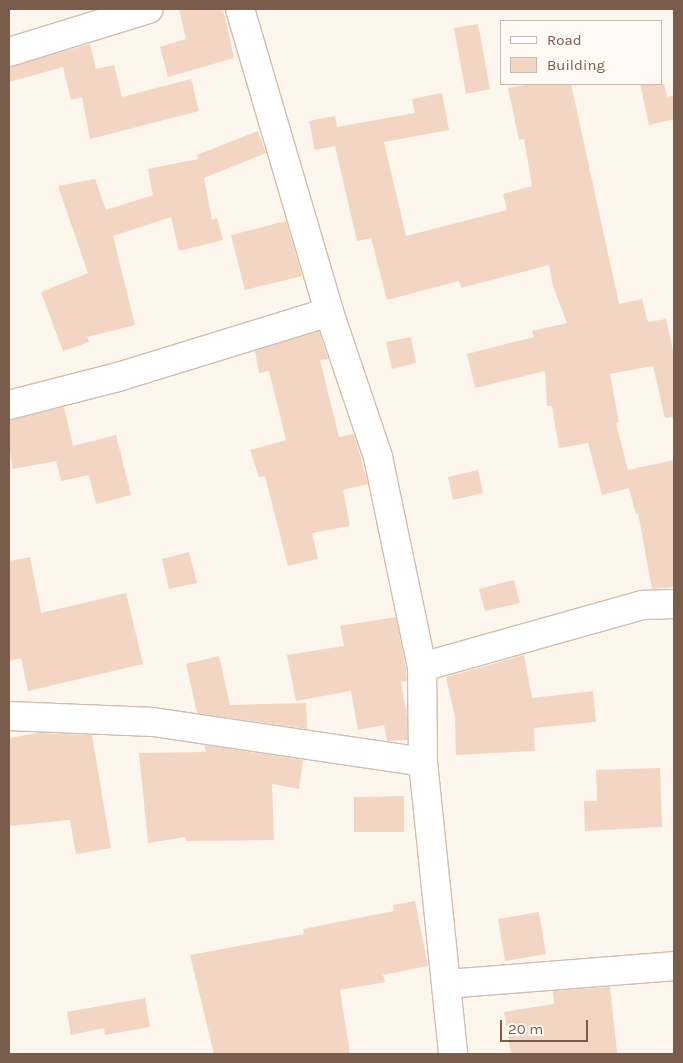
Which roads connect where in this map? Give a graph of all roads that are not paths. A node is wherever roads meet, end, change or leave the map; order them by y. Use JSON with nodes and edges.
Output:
{"nodes":[{"id":1,"x":149,"y":9,"type":"edge"},
{"id":2,"x":240,"y":9,"type":"edge"},
{"id":3,"x":9,"y":52,"type":"edge"},
{"id":4,"x":329,"y":312,"type":"junction"},
{"id":5,"x":9,"y":404,"type":"edge"},
{"id":6,"x":674,"y":604,"type":"edge"},
{"id":7,"x":422,"y":667,"type":"junction"},
{"id":8,"x":9,"y":716,"type":"edge"},
{"id":9,"x":423,"y":762,"type":"junction"},
{"id":10,"x":674,"y":966,"type":"edge"},
{"id":11,"x":446,"y":984,"type":"junction"},
{"id":12,"x":453,"y":1054,"type":"edge"}],
"edges":[{"from":1,"to":3,"type":"street"},
{"from":2,"to":4,"type":"street"},
{"from":4,"to":5,"type":"street"},
{"from":4,"to":7,"type":"street"},
{"from":6,"to":7,"type":"street"},
{"from":7,"to":9,"type":"street"},
{"from":8,"to":9,"type":"street"},
{"from":9,"to":11,"type":"street"},
{"from":10,"to":11,"type":"street"},
{"from":11,"to":12,"type":"street"}]}
